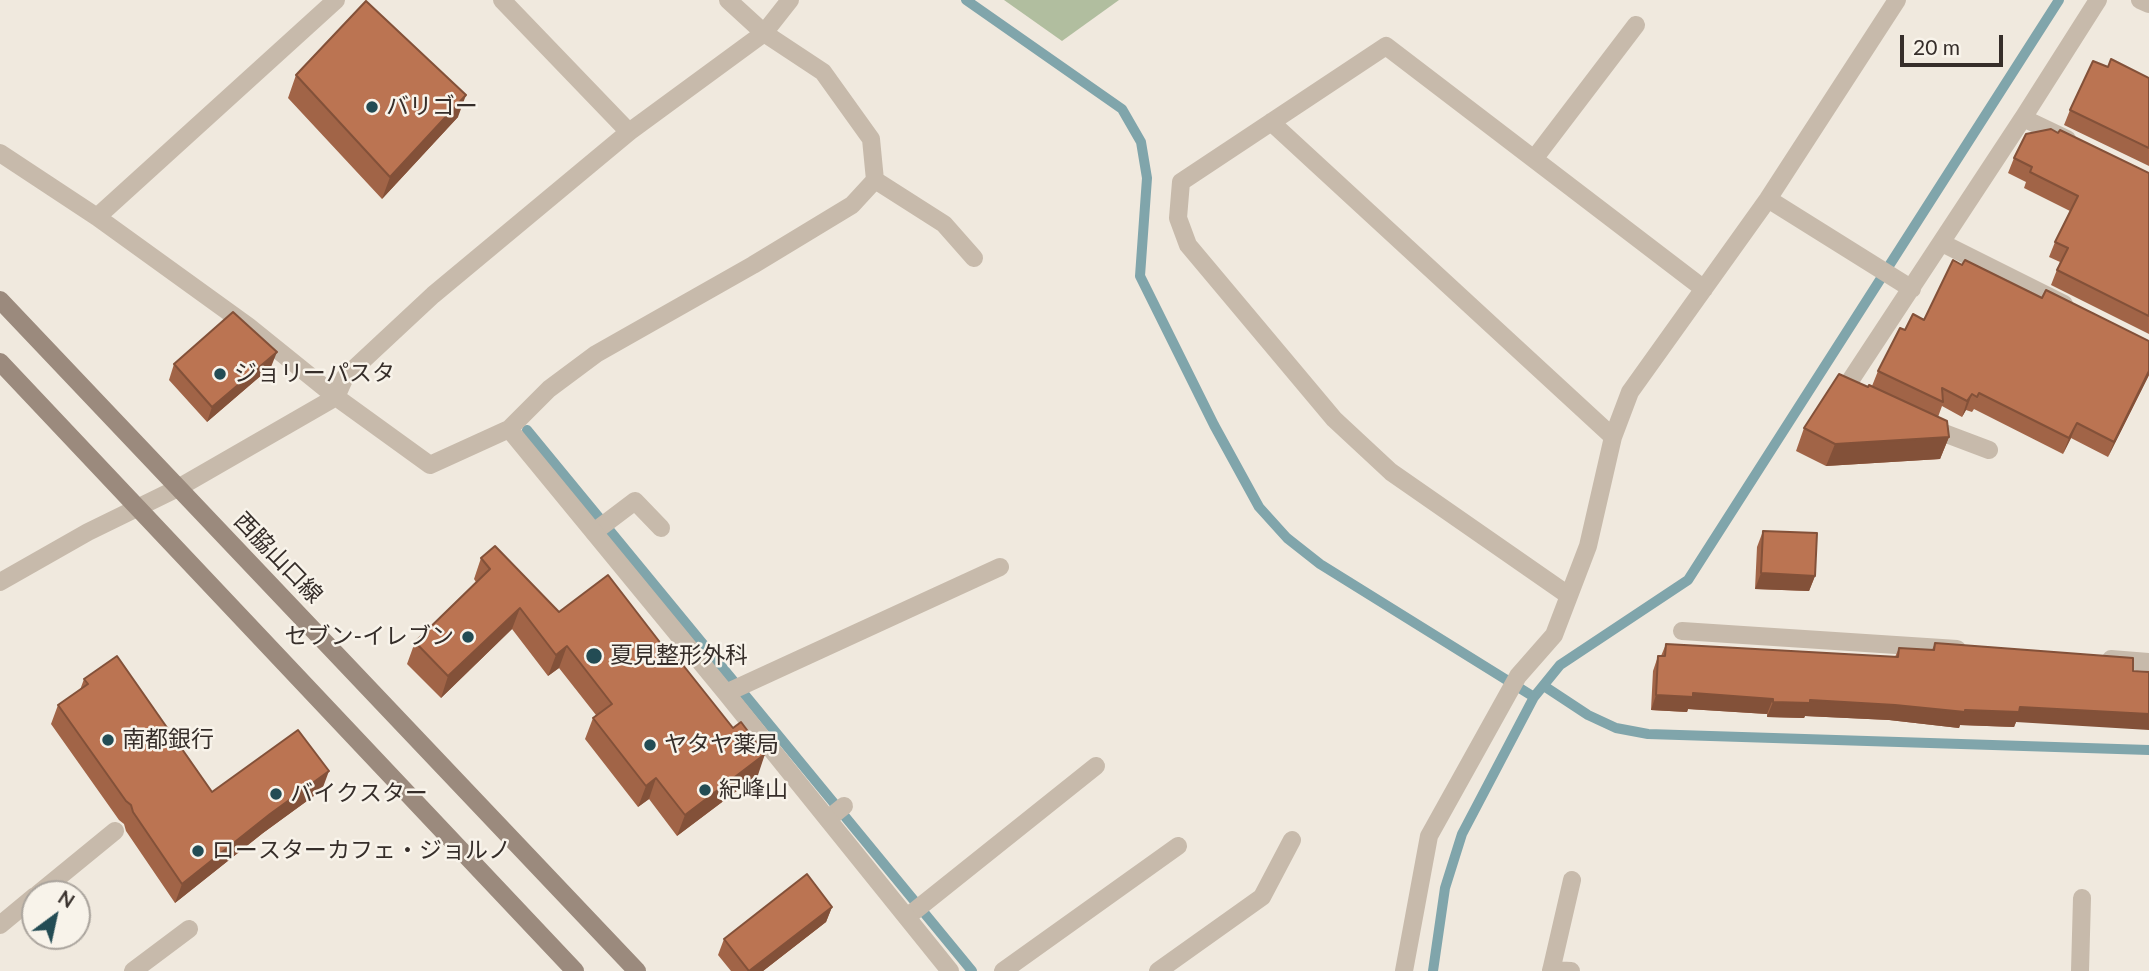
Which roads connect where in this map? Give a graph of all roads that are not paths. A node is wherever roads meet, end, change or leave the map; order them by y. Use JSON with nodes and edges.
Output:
{"nodes":[{"id":1,"x":336,"y":0,"type":"edge"},
{"id":2,"x":502,"y":0,"type":"edge"},
{"id":3,"x":728,"y":0,"type":"edge"},
{"id":4,"x":790,"y":0,"type":"edge"},
{"id":5,"x":1897,"y":0,"type":"edge"},
{"id":6,"x":2098,"y":0,"type":"edge"},
{"id":7,"x":2140,"y":0,"type":"edge"},
{"id":8,"x":2149,"y":4,"type":"edge"},
{"id":9,"x":1636,"y":25,"type":"dead end"},
{"id":10,"x":764,"y":33,"type":"junction"},
{"id":11,"x":2023,"y":118,"type":"junction"},
{"id":12,"x":1271,"y":122,"type":"junction"},
{"id":13,"x":629,"y":132,"type":"junction"},
{"id":14,"x":2080,"y":146,"type":"edge"},
{"id":15,"x":0,"y":153,"type":"edge"},
{"id":16,"x":1534,"y":159,"type":"junction"},
{"id":17,"x":875,"y":180,"type":"junction"},
{"id":18,"x":1768,"y":199,"type":"junction"},
{"id":19,"x":97,"y":217,"type":"junction"},
{"id":20,"x":1942,"y":243,"type":"junction"},
{"id":21,"x":974,"y":258,"type":"dead end"},
{"id":22,"x":1704,"y":289,"type":"junction"},
{"id":23,"x":1912,"y":289,"type":"junction"},
{"id":24,"x":0,"y":300,"type":"edge"},
{"id":25,"x":2076,"y":310,"type":"edge"},
{"id":26,"x":0,"y":362,"type":"edge"},
{"id":27,"x":336,"y":397,"type":"junction"},
{"id":28,"x":1870,"y":399,"type":"edge"},
{"id":29,"x":1917,"y":421,"type":"edge"},
{"id":30,"x":509,"y":429,"type":"junction"},
{"id":31,"x":1613,"y":437,"type":"junction"},
{"id":32,"x":1989,"y":450,"type":"dead end"},
{"id":33,"x":178,"y":488,"type":"junction"},
{"id":34,"x":136,"y":507,"type":"junction"},
{"id":35,"x":603,"y":525,"type":"junction"},
{"id":36,"x":661,"y":528,"type":"dead end"},
{"id":37,"x":1000,"y":568,"type":"dead end"},
{"id":38,"x":0,"y":582,"type":"edge"},
{"id":39,"x":1568,"y":595,"type":"junction"},
{"id":40,"x":1682,"y":631,"type":"dead end"},
{"id":41,"x":1970,"y":650,"type":"edge"},
{"id":42,"x":2094,"y":658,"type":"edge"},
{"id":43,"x":2149,"y":662,"type":"edge"},
{"id":44,"x":737,"y":688,"type":"junction"},
{"id":45,"x":1096,"y":766,"type":"dead end"},
{"id":46,"x":115,"y":831,"type":"dead end"},
{"id":47,"x":1292,"y":840,"type":"dead end"},
{"id":48,"x":1178,"y":846,"type":"dead end"},
{"id":49,"x":55,"y":880,"type":"edge"},
{"id":50,"x":1572,"y":880,"type":"dead end"},
{"id":51,"x":2082,"y":898,"type":"dead end"},
{"id":52,"x":21,"y":908,"type":"edge"},
{"id":53,"x":918,"y":908,"type":"junction"},
{"id":54,"x":0,"y":925,"type":"edge"},
{"id":55,"x":188,"y":929,"type":"dead end"},
{"id":56,"x":133,"y":971,"type":"edge"},
{"id":57,"x":576,"y":971,"type":"edge"},
{"id":58,"x":637,"y":971,"type":"edge"},
{"id":59,"x":950,"y":971,"type":"edge"},
{"id":60,"x":1003,"y":971,"type":"edge"},
{"id":61,"x":1158,"y":971,"type":"edge"},
{"id":62,"x":1404,"y":971,"type":"edge"},
{"id":63,"x":1551,"y":971,"type":"edge"},
{"id":64,"x":1571,"y":971,"type":"edge"},
{"id":65,"x":2080,"y":971,"type":"edge"}],
"edges":[{"from":1,"to":19,"type":"street"},
{"from":2,"to":13,"type":"street"},
{"from":3,"to":10,"type":"street"},
{"from":4,"to":10,"type":"street"},
{"from":5,"to":18,"type":"street"},
{"from":6,"to":11,"type":"street"},
{"from":7,"to":8,"type":"street"},
{"from":9,"to":16,"type":"street"},
{"from":10,"to":13,"type":"street"},
{"from":10,"to":17,"type":"street"},
{"from":11,"to":14,"type":"street"},
{"from":11,"to":20,"type":"street"},
{"from":12,"to":16,"type":"street"},
{"from":12,"to":31,"type":"street"},
{"from":12,"to":39,"type":"street"},
{"from":13,"to":27,"type":"street"},
{"from":15,"to":19,"type":"street"},
{"from":16,"to":22,"type":"street"},
{"from":17,"to":21,"type":"street"},
{"from":17,"to":30,"type":"street"},
{"from":18,"to":22,"type":"street"},
{"from":18,"to":23,"type":"street"},
{"from":19,"to":27,"type":"street"},
{"from":20,"to":23,"type":"street"},
{"from":20,"to":25,"type":"street"},
{"from":22,"to":31,"type":"street"},
{"from":23,"to":28,"type":"street"},
{"from":24,"to":33,"type":"street","name":"西脇山口線"},
{"from":26,"to":34,"type":"street"},
{"from":27,"to":30,"type":"street"},
{"from":27,"to":33,"type":"street"},
{"from":29,"to":32,"type":"street"},
{"from":30,"to":35,"type":"street"},
{"from":31,"to":39,"type":"street"},
{"from":33,"to":34,"type":"street"},
{"from":33,"to":58,"type":"street","name":"西脇山口線"},
{"from":34,"to":38,"type":"street"},
{"from":34,"to":57,"type":"street"},
{"from":35,"to":36,"type":"street"},
{"from":35,"to":44,"type":"street"},
{"from":37,"to":44,"type":"street"},
{"from":39,"to":62,"type":"street"},
{"from":40,"to":41,"type":"street"},
{"from":42,"to":43,"type":"street"},
{"from":44,"to":53,"type":"street"},
{"from":45,"to":53,"type":"street"},
{"from":46,"to":49,"type":"street"},
{"from":47,"to":61,"type":"street"},
{"from":48,"to":60,"type":"street"},
{"from":50,"to":63,"type":"street"},
{"from":51,"to":65,"type":"street"},
{"from":52,"to":54,"type":"street"},
{"from":53,"to":59,"type":"street"},
{"from":55,"to":56,"type":"street"},
{"from":63,"to":64,"type":"street"}]}
